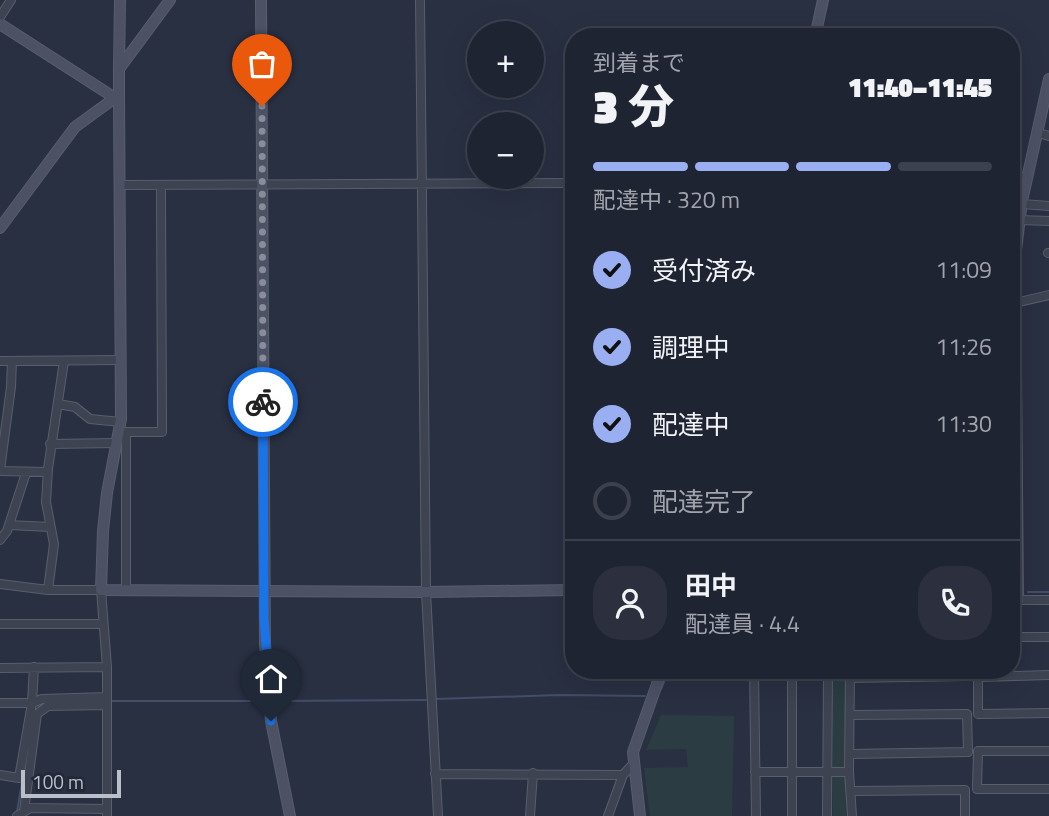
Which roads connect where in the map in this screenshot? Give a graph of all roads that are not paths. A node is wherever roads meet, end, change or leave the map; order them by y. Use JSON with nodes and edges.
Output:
{"nodes":[{"id":1,"x":11,"y":0,"type":"edge"},
{"id":2,"x":120,"y":0,"type":"edge"},
{"id":3,"x":170,"y":0,"type":"edge"},
{"id":4,"x":261,"y":0,"type":"edge"},
{"id":5,"x":420,"y":0,"type":"edge"},
{"id":6,"x":823,"y":0,"type":"edge"},
{"id":7,"x":0,"y":17,"type":"edge"},
{"id":8,"x":0,"y":24,"type":"edge"},
{"id":9,"x":817,"y":28,"type":"edge"},
{"id":10,"x":119,"y":69,"type":"junction"},
{"id":11,"x":1049,"y":79,"type":"edge"},
{"id":12,"x":117,"y":97,"type":"junction"},
{"id":13,"x":1043,"y":134,"type":"edge"},
{"id":14,"x":1028,"y":177,"type":"junction"},
{"id":15,"x":1020,"y":178,"type":"edge"},
{"id":16,"x":565,"y":183,"type":"edge"},
{"id":17,"x":262,"y":184,"type":"junction"},
{"id":18,"x":422,"y":184,"type":"junction"},
{"id":19,"x":119,"y":185,"type":"junction"},
{"id":20,"x":161,"y":185,"type":"junction"},
{"id":21,"x":1022,"y":204,"type":"junction"},
{"id":22,"x":1049,"y":206,"type":"edge"},
{"id":23,"x":1020,"y":215,"type":"edge"},
{"id":24,"x":1020,"y":220,"type":"edge"},
{"id":25,"x":1049,"y":221,"type":"edge"},
{"id":26,"x":0,"y":228,"type":"edge"},
{"id":27,"x":1049,"y":295,"type":"edge"},
{"id":28,"x":1020,"y":302,"type":"edge"},
{"id":29,"x":121,"y":360,"type":"junction"},
{"id":30,"x":0,"y":361,"type":"edge"},
{"id":31,"x":12,"y":361,"type":"junction"},
{"id":32,"x":64,"y":361,"type":"junction"},
{"id":33,"x":58,"y":404,"type":"junction"},
{"id":34,"x":120,"y":432,"type":"junction"},
{"id":35,"x":50,"y":444,"type":"junction"},
{"id":36,"x":0,"y":470,"type":"edge"},
{"id":37,"x":26,"y":472,"type":"junction"},
{"id":38,"x":48,"y":472,"type":"junction"},
{"id":39,"x":9,"y":525,"type":"junction"},
{"id":40,"x":50,"y":527,"type":"junction"},
{"id":41,"x":0,"y":540,"type":"edge"},
{"id":42,"x":0,"y":584,"type":"edge"},
{"id":43,"x":126,"y":589,"type":"junction"},
{"id":44,"x":48,"y":590,"type":"junction"},
{"id":45,"x":101,"y":590,"type":"junction"},
{"id":46,"x":565,"y":590,"type":"edge"},
{"id":47,"x":264,"y":591,"type":"junction"},
{"id":48,"x":426,"y":592,"type":"junction"},
{"id":49,"x":1020,"y":600,"type":"edge"},
{"id":50,"x":1049,"y":600,"type":"edge"},
{"id":51,"x":0,"y":624,"type":"edge"},
{"id":52,"x":102,"y":624,"type":"junction"},
{"id":53,"x":1020,"y":637,"type":"edge"},
{"id":54,"x":1049,"y":637,"type":"edge"},
{"id":55,"x":34,"y":667,"type":"junction"},
{"id":56,"x":107,"y":667,"type":"junction"},
{"id":57,"x":0,"y":668,"type":"edge"},
{"id":58,"x":1049,"y":675,"type":"edge"},
{"id":59,"x":1020,"y":676,"type":"edge"},
{"id":60,"x":659,"y":679,"type":"edge"},
{"id":61,"x":754,"y":679,"type":"edge"},
{"id":62,"x":792,"y":679,"type":"edge"},
{"id":63,"x":828,"y":679,"type":"edge"},
{"id":64,"x":850,"y":679,"type":"edge"},
{"id":65,"x":978,"y":679,"type":"edge"},
{"id":66,"x":107,"y":701,"type":"junction"},
{"id":67,"x":0,"y":703,"type":"edge"},
{"id":68,"x":32,"y":703,"type":"junction"},
{"id":69,"x":1049,"y":713,"type":"edge"},
{"id":70,"x":851,"y":715,"type":"junction"},
{"id":71,"x":1049,"y":751,"type":"edge"},
{"id":72,"x":851,"y":754,"type":"junction"},
{"id":73,"x":634,"y":763,"type":"junction"},
{"id":74,"x":755,"y":772,"type":"junction"},
{"id":75,"x":792,"y":772,"type":"junction"},
{"id":76,"x":826,"y":772,"type":"junction"},
{"id":77,"x":849,"y":772,"type":"junction"},
{"id":78,"x":533,"y":773,"type":"junction"},
{"id":79,"x":435,"y":774,"type":"junction"},
{"id":80,"x":0,"y":775,"type":"edge"},
{"id":81,"x":623,"y":775,"type":"junction"},
{"id":82,"x":23,"y":779,"type":"junction"},
{"id":83,"x":1049,"y":789,"type":"edge"},
{"id":84,"x":852,"y":791,"type":"junction"},
{"id":85,"x":107,"y":812,"type":"edge"},
{"id":86,"x":24,"y":813,"type":"edge"},
{"id":87,"x":290,"y":816,"type":"edge"},
{"id":88,"x":438,"y":816,"type":"edge"},
{"id":89,"x":530,"y":816,"type":"edge"},
{"id":90,"x":608,"y":816,"type":"edge"},
{"id":91,"x":640,"y":816,"type":"edge"},
{"id":92,"x":756,"y":816,"type":"edge"},
{"id":93,"x":792,"y":816,"type":"edge"},
{"id":94,"x":827,"y":816,"type":"edge"},
{"id":95,"x":852,"y":816,"type":"edge"},
{"id":96,"x":965,"y":816,"type":"edge"}],
"edges":[{"from":1,"to":7,"type":"street"},
{"from":2,"to":10,"type":"street"},
{"from":3,"to":10,"type":"street"},
{"from":4,"to":17,"type":"street"},
{"from":5,"to":18,"type":"street"},
{"from":6,"to":9,"type":"street"},
{"from":8,"to":12,"type":"street"},
{"from":10,"to":12,"type":"street"},
{"from":11,"to":13,"type":"street"},
{"from":12,"to":19,"type":"street"},
{"from":12,"to":26,"type":"street"},
{"from":13,"to":14,"type":"street"},
{"from":14,"to":15,"type":"street"},
{"from":14,"to":21,"type":"street"},
{"from":16,"to":18,"type":"street"},
{"from":17,"to":18,"type":"street"},
{"from":17,"to":20,"type":"street"},
{"from":17,"to":47,"type":"street"},
{"from":18,"to":48,"type":"street"},
{"from":19,"to":20,"type":"street"},
{"from":19,"to":29,"type":"street"},
{"from":20,"to":34,"type":"street"},
{"from":21,"to":22,"type":"street"},
{"from":21,"to":23,"type":"street"},
{"from":24,"to":25,"type":"street"},
{"from":27,"to":28,"type":"street"},
{"from":29,"to":32,"type":"street"},
{"from":29,"to":34,"type":"street"},
{"from":30,"to":31,"type":"street"},
{"from":31,"to":32,"type":"street"},
{"from":31,"to":36,"type":"street"},
{"from":32,"to":33,"type":"street"},
{"from":33,"to":34,"type":"street"},
{"from":33,"to":35,"type":"street"},
{"from":34,"to":35,"type":"street"},
{"from":34,"to":43,"type":"street"},
{"from":34,"to":45,"type":"street"},
{"from":35,"to":38,"type":"street"},
{"from":36,"to":37,"type":"street"},
{"from":37,"to":38,"type":"street"},
{"from":37,"to":39,"type":"street"},
{"from":38,"to":40,"type":"street"},
{"from":39,"to":40,"type":"street"},
{"from":39,"to":41,"type":"street"},
{"from":40,"to":44,"type":"street"},
{"from":42,"to":44,"type":"street"},
{"from":43,"to":45,"type":"street"},
{"from":43,"to":47,"type":"street"},
{"from":44,"to":45,"type":"street"},
{"from":45,"to":52,"type":"street"},
{"from":46,"to":48,"type":"street"},
{"from":47,"to":48,"type":"street"},
{"from":47,"to":87,"type":"street"},
{"from":48,"to":79,"type":"street"},
{"from":49,"to":50,"type":"street"},
{"from":51,"to":52,"type":"street"},
{"from":52,"to":56,"type":"street"},
{"from":53,"to":54,"type":"street"},
{"from":55,"to":56,"type":"street"},
{"from":55,"to":57,"type":"street"},
{"from":55,"to":68,"type":"street"},
{"from":56,"to":66,"type":"street"},
{"from":58,"to":59,"type":"street"},
{"from":60,"to":73,"type":"street"},
{"from":61,"to":74,"type":"street"},
{"from":62,"to":75,"type":"street"},
{"from":63,"to":76,"type":"street"},
{"from":64,"to":70,"type":"street"},
{"from":65,"to":69,"type":"street"},
{"from":66,"to":68,"type":"street"},
{"from":66,"to":82,"type":"street"},
{"from":66,"to":85,"type":"street"},
{"from":67,"to":68,"type":"street"},
{"from":68,"to":82,"type":"street"},
{"from":70,"to":72,"type":"street"},
{"from":70,"to":72,"type":"street"},
{"from":71,"to":83,"type":"street"},
{"from":72,"to":77,"type":"street"},
{"from":73,"to":81,"type":"street"},
{"from":73,"to":91,"type":"street"},
{"from":74,"to":75,"type":"street"},
{"from":74,"to":92,"type":"street"},
{"from":75,"to":76,"type":"street"},
{"from":75,"to":93,"type":"street"},
{"from":76,"to":77,"type":"street"},
{"from":76,"to":94,"type":"street"},
{"from":77,"to":84,"type":"street"},
{"from":78,"to":79,"type":"street"},
{"from":78,"to":81,"type":"street"},
{"from":78,"to":89,"type":"street"},
{"from":79,"to":88,"type":"street"},
{"from":80,"to":82,"type":"street"},
{"from":81,"to":90,"type":"street"},
{"from":82,"to":86,"type":"street"},
{"from":84,"to":95,"type":"street"},
{"from":84,"to":96,"type":"street"},
{"from":85,"to":86,"type":"street"}]}
